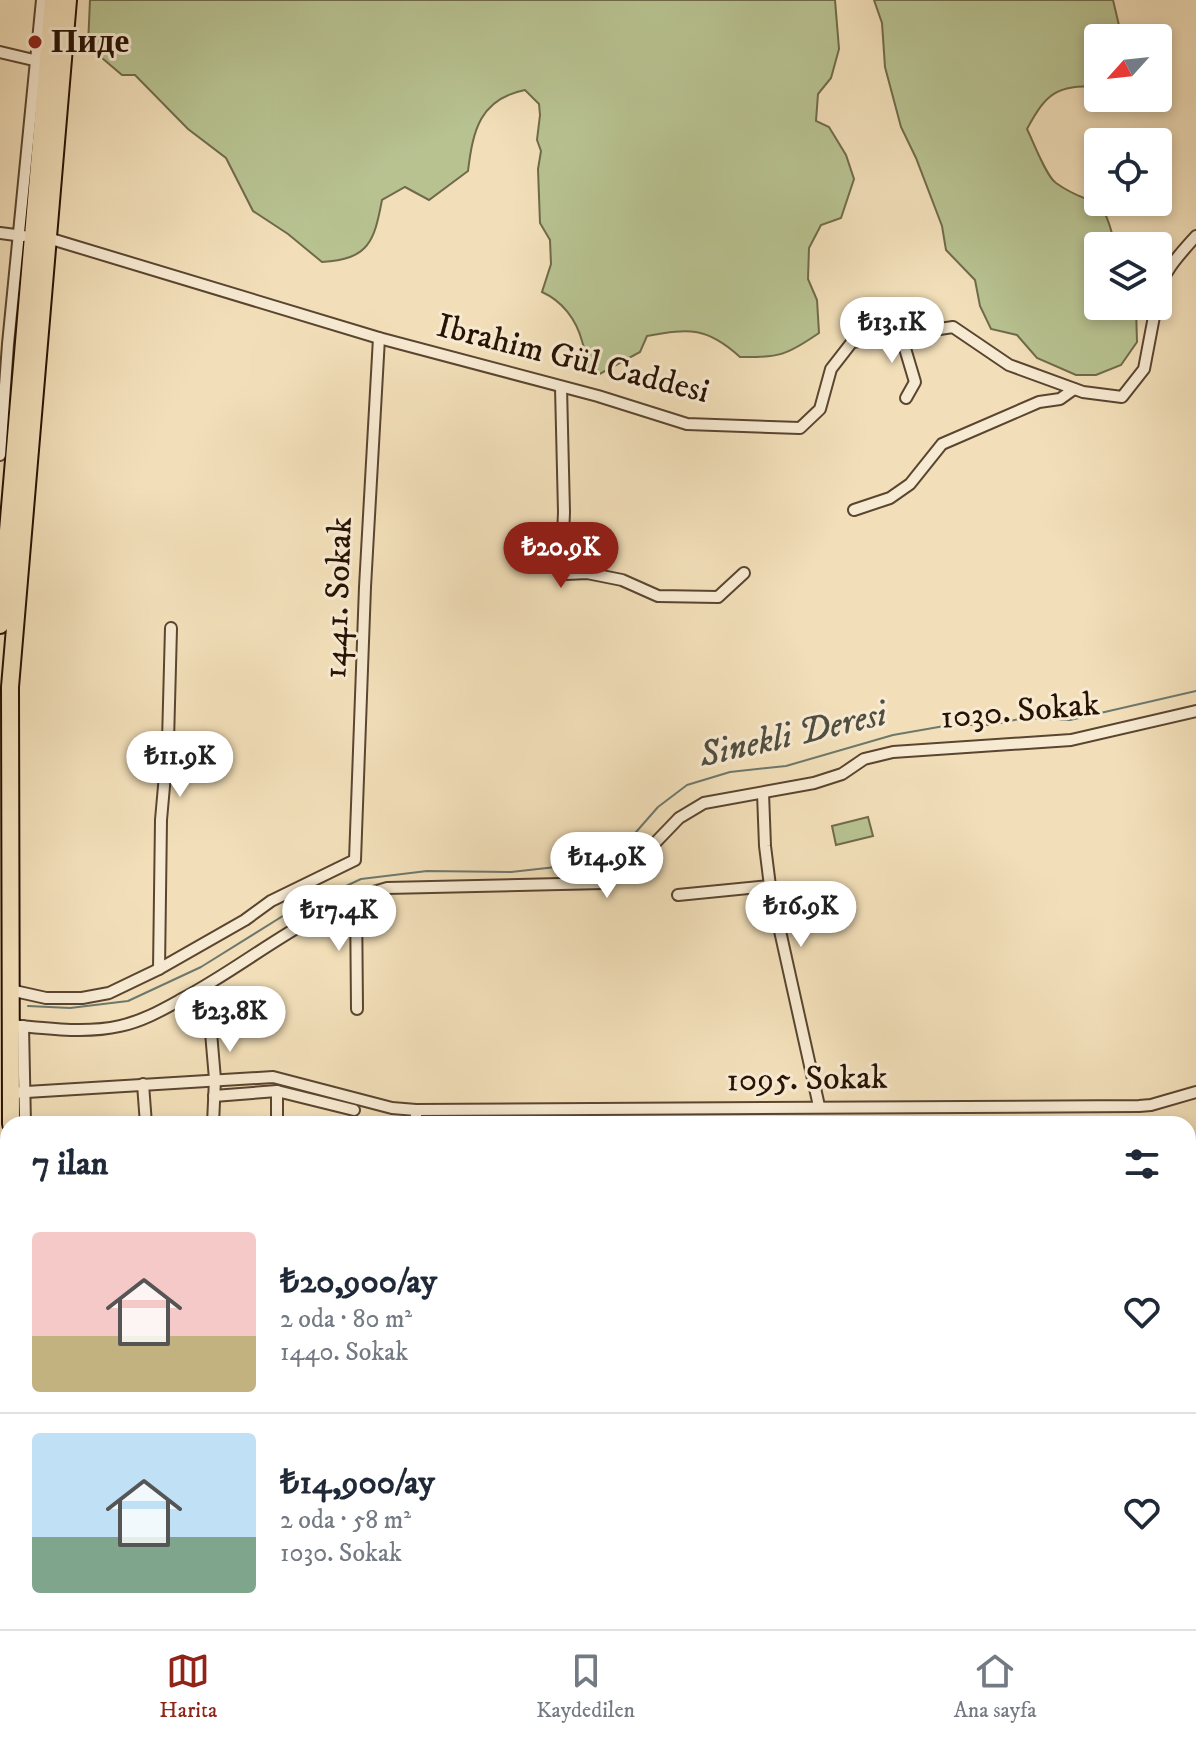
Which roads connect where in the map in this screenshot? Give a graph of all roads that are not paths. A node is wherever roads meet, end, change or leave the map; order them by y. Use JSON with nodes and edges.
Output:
{"nodes":[{"id":1,"x":42,"y":0,"type":"edge"},
{"id":2,"x":53,"y":0,"type":"edge"},
{"id":3,"x":68,"y":0,"type":"edge"},
{"id":4,"x":0,"y":52,"type":"edge"},
{"id":5,"x":42,"y":62,"type":"junction"},
{"id":6,"x":0,"y":233,"type":"edge"},
{"id":7,"x":1196,"y":236,"type":"edge"},
{"id":8,"x":33,"y":237,"type":"junction"},
{"id":9,"x":1172,"y":267,"type":"edge"},
{"id":10,"x":1153,"y":320,"type":"edge"},
{"id":11,"x":901,"y":335,"type":"junction"},
{"id":12,"x":379,"y":338,"type":"junction"},
{"id":13,"x":10,"y":345,"type":"edge"},
{"id":14,"x":561,"y":387,"type":"junction"},
{"id":15,"x":1074,"y":389,"type":"junction"},
{"id":16,"x":906,"y":398,"type":"dead end"},
{"id":17,"x":0,"y":455,"type":"edge"},
{"id":18,"x":854,"y":510,"type":"dead end"},
{"id":19,"x":744,"y":573,"type":"dead end"},
{"id":20,"x":0,"y":625,"type":"edge"},
{"id":21,"x":171,"y":628,"type":"dead end"},
{"id":22,"x":1196,"y":711,"type":"edge"},
{"id":23,"x":763,"y":793,"type":"junction"},
{"id":24,"x":770,"y":886,"type":"junction"},
{"id":25,"x":678,"y":895,"type":"dead end"},
{"id":26,"x":356,"y":896,"type":"junction"},
{"id":27,"x":159,"y":969,"type":"junction"},
{"id":28,"x":207,"y":986,"type":"junction"},
{"id":29,"x":10,"y":990,"type":"junction"},
{"id":30,"x":357,"y":1009,"type":"dead end"},
{"id":31,"x":16,"y":1026,"type":"junction"},
{"id":32,"x":215,"y":1079,"type":"junction"},
{"id":33,"x":143,"y":1084,"type":"junction"},
{"id":34,"x":277,"y":1091,"type":"junction"},
{"id":35,"x":1196,"y":1092,"type":"edge"},
{"id":36,"x":17,"y":1093,"type":"junction"},
{"id":37,"x":214,"y":1096,"type":"junction"},
{"id":38,"x":355,"y":1105,"type":"junction"},
{"id":39,"x":819,"y":1106,"type":"junction"},
{"id":40,"x":416,"y":1110,"type":"junction"},
{"id":41,"x":13,"y":1116,"type":"edge"},
{"id":42,"x":23,"y":1116,"type":"edge"},
{"id":43,"x":145,"y":1116,"type":"edge"},
{"id":44,"x":213,"y":1116,"type":"edge"},
{"id":45,"x":277,"y":1116,"type":"edge"},
{"id":46,"x":354,"y":1116,"type":"edge"},
{"id":47,"x":416,"y":1116,"type":"edge"},
{"id":48,"x":0,"y":1585,"type":"edge"},
{"id":49,"x":0,"y":1629,"type":"edge"}],
"edges":[{"from":1,"to":5,"type":"street"},
{"from":2,"to":5,"type":"highway"},
{"from":3,"to":8,"type":"highway"},
{"from":4,"to":5,"type":"street"},
{"from":5,"to":8,"type":"highway"},
{"from":6,"to":8,"type":"street","name":"Ibrahim Gül Caddesi"},
{"from":7,"to":9,"type":"street"},
{"from":8,"to":12,"type":"street","name":"Ibrahim Gül Caddesi"},
{"from":8,"to":13,"type":"highway"},
{"from":8,"to":29,"type":"highway"},
{"from":10,"to":15,"type":"street","name":"Ibrahim Gül Caddesi"},
{"from":11,"to":14,"type":"street","name":"Ibrahim Gül Caddesi"},
{"from":11,"to":15,"type":"street","name":"Ibrahim Gül Caddesi"},
{"from":11,"to":16,"type":"street"},
{"from":12,"to":14,"type":"street","name":"Ibrahim Gül Caddesi"},
{"from":12,"to":27,"type":"street","name":"1441. Sokak"},
{"from":13,"to":17,"type":"street"},
{"from":13,"to":20,"type":"highway"},
{"from":14,"to":19,"type":"street"},
{"from":15,"to":18,"type":"street"},
{"from":21,"to":27,"type":"street"},
{"from":22,"to":23,"type":"street","name":"1030. Sokak"},
{"from":23,"to":24,"type":"street"},
{"from":23,"to":26,"type":"street","name":"1030. Sokak"},
{"from":24,"to":25,"type":"street"},
{"from":24,"to":39,"type":"street"},
{"from":26,"to":28,"type":"street","name":"1030. Sokak"},
{"from":26,"to":30,"type":"street"},
{"from":27,"to":29,"type":"street"},
{"from":28,"to":31,"type":"street","name":"1030. Sokak"},
{"from":28,"to":32,"type":"street"},
{"from":29,"to":31,"type":"highway"},
{"from":31,"to":36,"type":"highway"},
{"from":32,"to":33,"type":"street"},
{"from":32,"to":37,"type":"street"},
{"from":32,"to":38,"type":"street"},
{"from":33,"to":36,"type":"street"},
{"from":33,"to":43,"type":"street"},
{"from":34,"to":37,"type":"street"},
{"from":34,"to":38,"type":"street"},
{"from":34,"to":45,"type":"street"},
{"from":35,"to":39,"type":"street","name":"1095. Sokak"},
{"from":36,"to":41,"type":"highway"},
{"from":36,"to":42,"type":"street"},
{"from":37,"to":44,"type":"street"},
{"from":38,"to":40,"type":"street","name":"1095. Sokak"},
{"from":38,"to":46,"type":"street"},
{"from":39,"to":40,"type":"street","name":"1095. Sokak"},
{"from":40,"to":47,"type":"street"},
{"from":48,"to":49,"type":"highway"}]}
